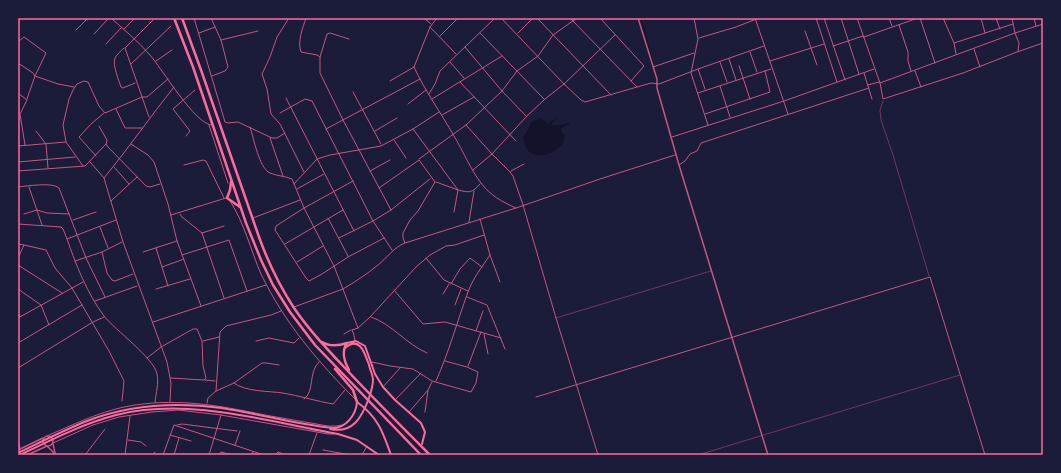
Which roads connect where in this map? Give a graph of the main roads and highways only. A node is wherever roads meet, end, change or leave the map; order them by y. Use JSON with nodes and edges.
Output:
{"nodes":[{"id":1,"x":174,"y":18,"type":"edge"},
{"id":2,"x":182,"y":18,"type":"edge"},
{"id":3,"x":231,"y":177,"type":"junction"},
{"id":4,"x":242,"y":209,"type":"junction"},
{"id":5,"x":319,"y":341,"type":"junction"},
{"id":6,"x":347,"y":343,"type":"junction"},
{"id":7,"x":344,"y":350,"type":"junction"},
{"id":8,"x":326,"y":358,"type":"junction"},
{"id":9,"x":356,"y":380,"type":"junction"},
{"id":10,"x":357,"y":402,"type":"junction"},
{"id":11,"x":315,"y":426,"type":"junction"},
{"id":12,"x":60,"y":434,"type":"junction"},
{"id":13,"x":422,"y":444,"type":"dead end"},
{"id":14,"x":34,"y":447,"type":"junction"},
{"id":15,"x":19,"y":451,"type":"edge"},
{"id":16,"x":20,"y":455,"type":"edge"},
{"id":17,"x":379,"y":455,"type":"edge"},
{"id":18,"x":390,"y":455,"type":"edge"},
{"id":19,"x":421,"y":455,"type":"edge"},
{"id":20,"x":430,"y":455,"type":"edge"}],
"edges":[{"from":1,"to":3,"type":"highway"},
{"from":2,"to":5,"type":"highway"},
{"from":3,"to":4,"type":"highway"},
{"from":3,"to":4,"type":"highway"},
{"from":4,"to":8,"type":"highway"},
{"from":5,"to":6,"type":"highway"},
{"from":5,"to":9,"type":"highway"},
{"from":6,"to":7,"type":"highway"},
{"from":6,"to":13,"type":"main road"},
{"from":7,"to":9,"type":"highway"},
{"from":7,"to":11,"type":"main road"},
{"from":8,"to":10,"type":"highway"},
{"from":8,"to":19,"type":"highway"},
{"from":9,"to":20,"type":"highway"},
{"from":10,"to":11,"type":"main road"},
{"from":10,"to":18,"type":"main road"},
{"from":11,"to":12,"type":"main road"},
{"from":12,"to":14,"type":"main road"},
{"from":12,"to":17,"type":"main road"},
{"from":14,"to":15,"type":"main road"},
{"from":14,"to":16,"type":"main road"}]}
